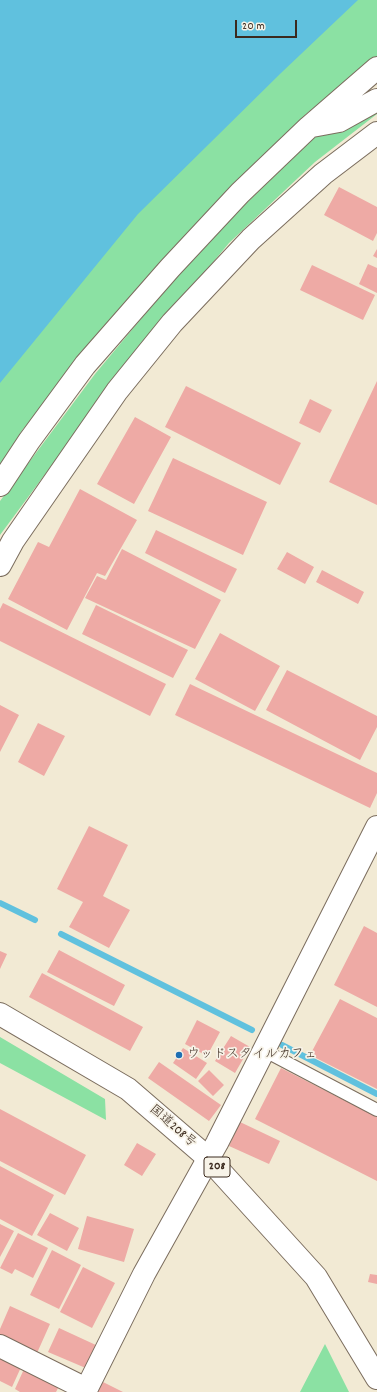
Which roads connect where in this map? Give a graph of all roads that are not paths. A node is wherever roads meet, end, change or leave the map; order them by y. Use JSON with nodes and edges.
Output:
{"nodes":[{"id":1,"x":377,"y":68,"type":"edge"},
{"id":2,"x":377,"y":100,"type":"edge"},
{"id":3,"x":309,"y":127,"type":"junction"},
{"id":4,"x":377,"y":133,"type":"edge"},
{"id":5,"x":0,"y":485,"type":"edge"},
{"id":6,"x":0,"y":565,"type":"edge"},
{"id":7,"x":377,"y":828,"type":"edge"},
{"id":8,"x":0,"y":1014,"type":"edge"},
{"id":9,"x":265,"y":1051,"type":"junction"},
{"id":10,"x":377,"y":1110,"type":"edge"},
{"id":11,"x":208,"y":1158,"type":"junction"},
{"id":12,"x":0,"y":1346,"type":"edge"},
{"id":13,"x":377,"y":1378,"type":"edge"},
{"id":14,"x":85,"y":1390,"type":"edge"}],
"edges":[{"from":1,"to":3,"type":"main road"},
{"from":2,"to":3,"type":"main road"},
{"from":3,"to":5,"type":"main road"},
{"from":4,"to":6,"type":"main road"},
{"from":7,"to":9,"type":"main road"},
{"from":8,"to":11,"type":"main road","name":"国道208号","number":"208"},
{"from":9,"to":10,"type":"lane"},
{"from":9,"to":11,"type":"main road"},
{"from":11,"to":13,"type":"main road","name":"国道208号","number":"208"},
{"from":11,"to":14,"type":"main road"},
{"from":12,"to":14,"type":"main road"}]}
